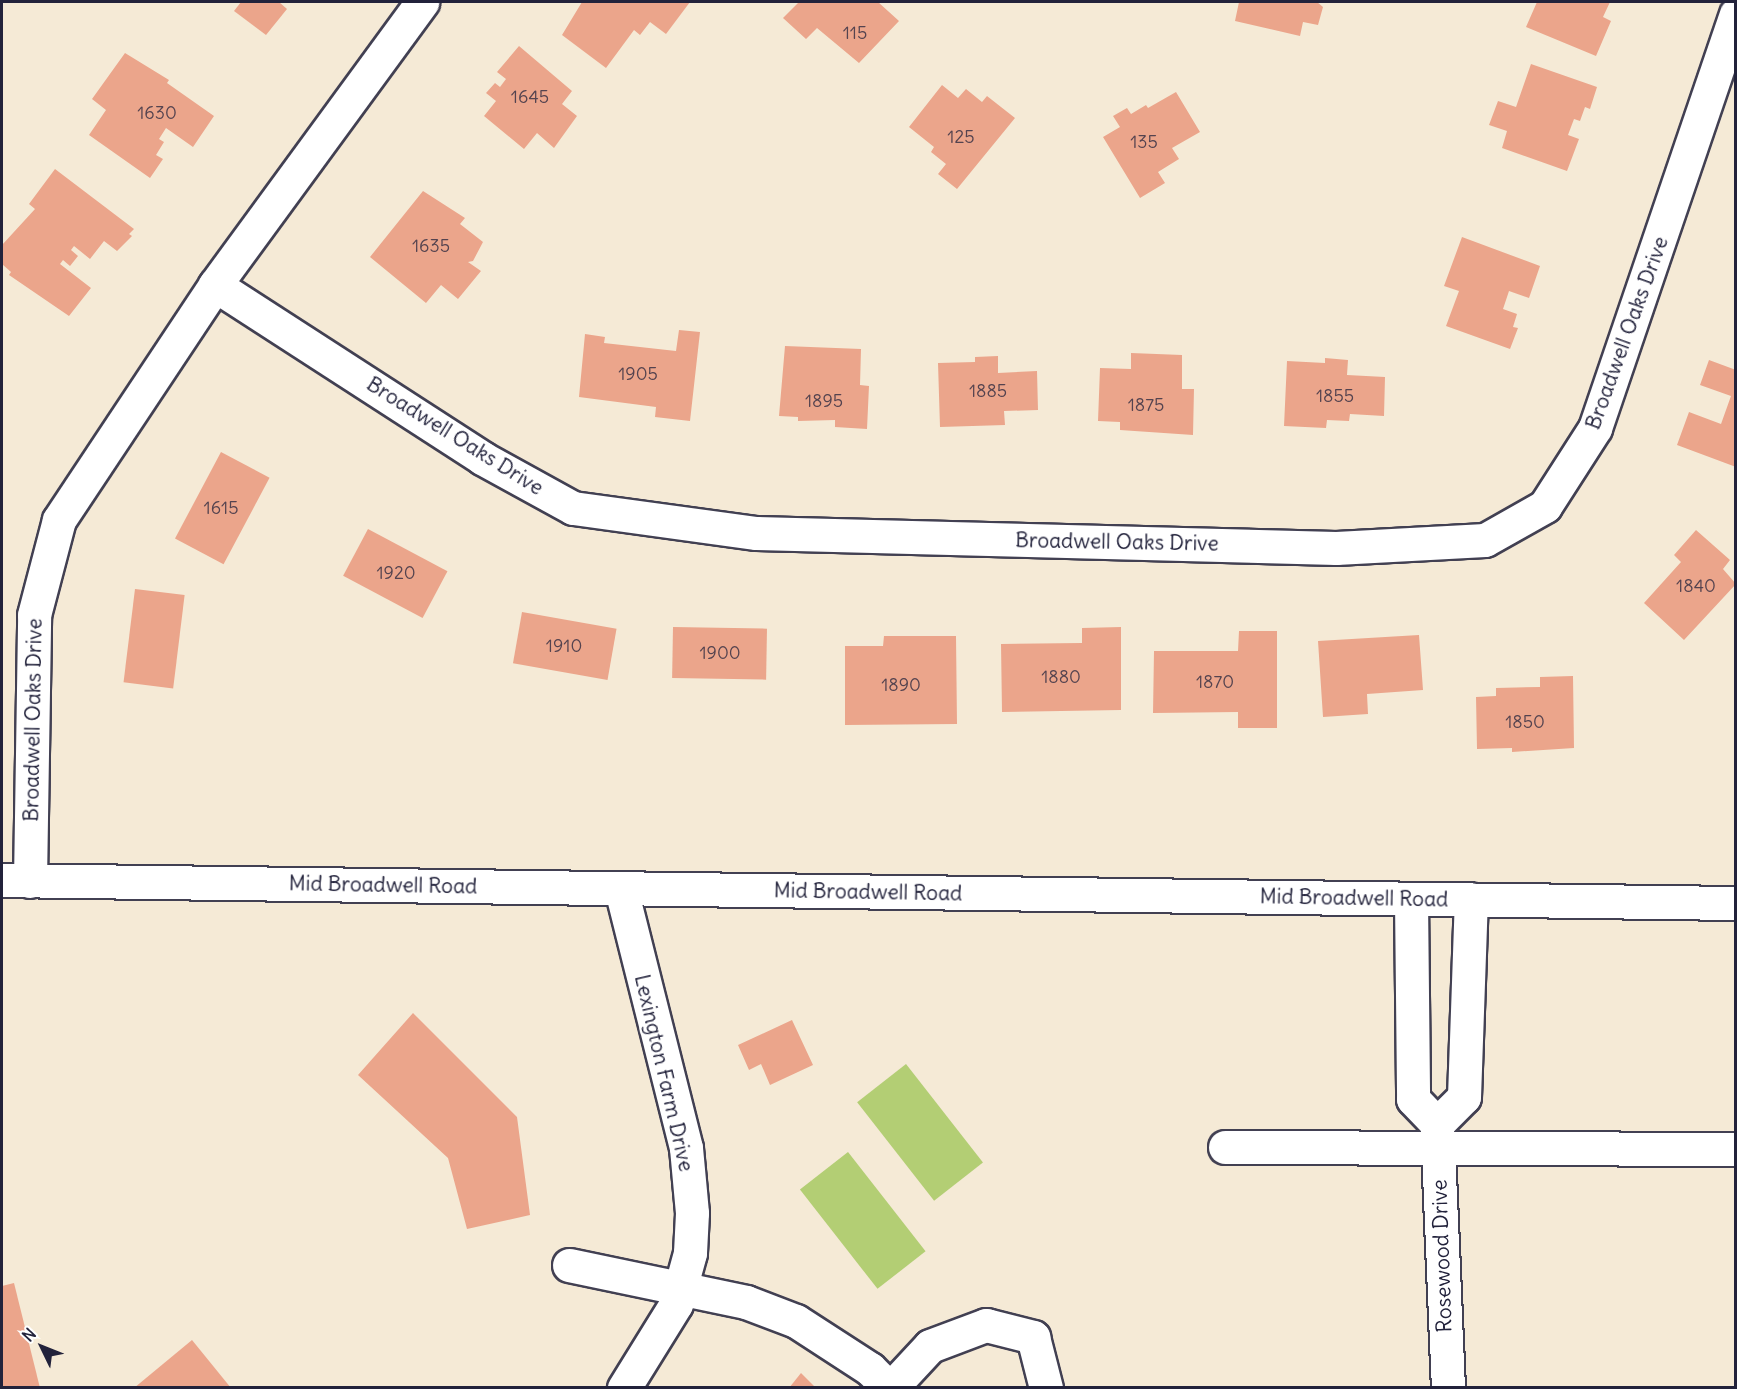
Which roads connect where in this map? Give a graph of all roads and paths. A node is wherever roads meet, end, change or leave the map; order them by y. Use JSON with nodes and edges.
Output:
{"nodes":[{"id":1,"x":423,"y":2,"type":"edge"},
{"id":2,"x":1736,"y":14,"type":"edge"},
{"id":3,"x":215,"y":285,"type":"junction"},
{"id":4,"x":16,"y":881,"type":"edge"},
{"id":5,"x":621,"y":889,"type":"junction"},
{"id":6,"x":1411,"y":899,"type":"junction"},
{"id":7,"x":1471,"y":899,"type":"junction"},
{"id":8,"x":1736,"y":903,"type":"edge"},
{"id":9,"x":1437,"y":1135,"type":"junction"},
{"id":10,"x":1225,"y":1147,"type":"dead end"},
{"id":11,"x":1736,"y":1149,"type":"edge"},
{"id":12,"x":569,"y":1265,"type":"dead end"},
{"id":13,"x":680,"y":1289,"type":"junction"},
{"id":14,"x":624,"y":1388,"type":"edge"},
{"id":15,"x":890,"y":1388,"type":"edge"},
{"id":16,"x":1046,"y":1388,"type":"edge"},
{"id":17,"x":1448,"y":1388,"type":"edge"}],
"edges":[{"from":1,"to":3,"type":"street","name":"Broadwell Oaks Drive"},
{"from":2,"to":3,"type":"street","name":"Broadwell Oaks Drive"},
{"from":3,"to":4,"type":"street","name":"Broadwell Oaks Drive"},
{"from":4,"to":5,"type":"street","name":"Mid Broadwell Road"},
{"from":5,"to":6,"type":"street","name":"Mid Broadwell Road"},
{"from":5,"to":13,"type":"street","name":"Lexington Farm Drive"},
{"from":6,"to":7,"type":"street","name":"Mid Broadwell Road"},
{"from":6,"to":9,"type":"street"},
{"from":7,"to":8,"type":"street","name":"Mid Broadwell Road"},
{"from":7,"to":9,"type":"street"},
{"from":9,"to":10,"type":"street"},
{"from":9,"to":11,"type":"street"},
{"from":9,"to":17,"type":"street","name":"Rosewood Drive"},
{"from":12,"to":13,"type":"street"},
{"from":13,"to":14,"type":"street","name":"Lexington Farm Drive"},
{"from":13,"to":15,"type":"street"},
{"from":15,"to":16,"type":"street"}]}
